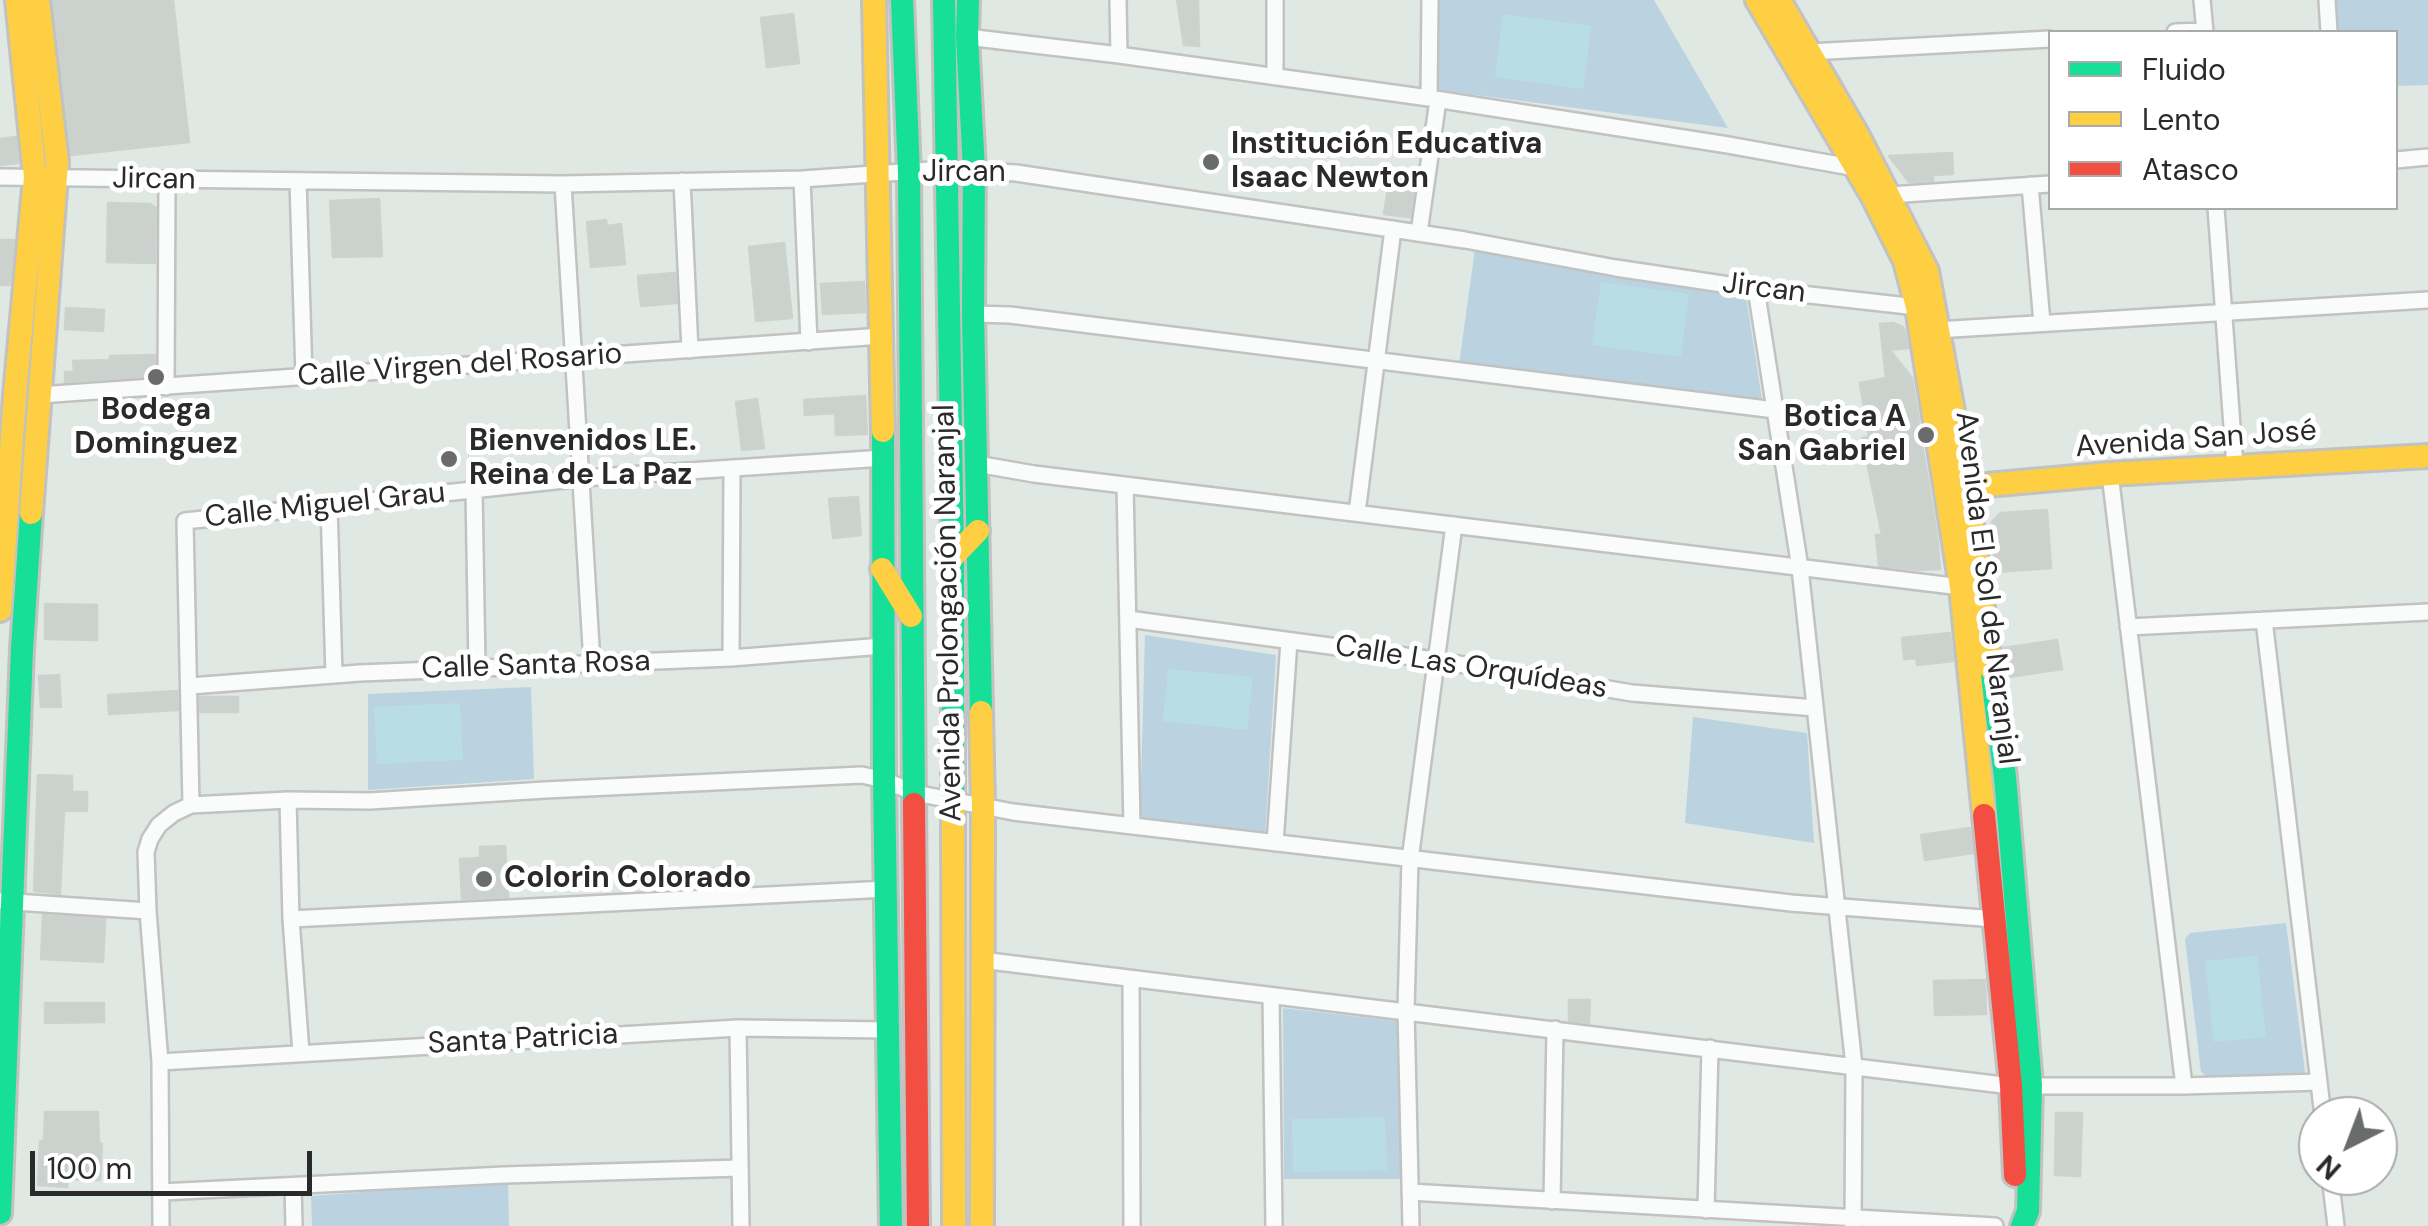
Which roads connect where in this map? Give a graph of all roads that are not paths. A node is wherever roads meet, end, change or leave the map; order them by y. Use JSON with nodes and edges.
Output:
{"nodes":[{"id":1,"x":18,"y":0,"type":"edge"},
{"id":2,"x":38,"y":0,"type":"edge"},
{"id":3,"x":874,"y":0,"type":"edge"},
{"id":4,"x":902,"y":0,"type":"edge"},
{"id":5,"x":944,"y":0,"type":"edge"},
{"id":6,"x":968,"y":0,"type":"edge"},
{"id":7,"x":1118,"y":0,"type":"edge"},
{"id":8,"x":1275,"y":0,"type":"edge"},
{"id":9,"x":1430,"y":0,"type":"edge"},
{"id":10,"x":1757,"y":0,"type":"edge"},
{"id":11,"x":1779,"y":0,"type":"edge"},
{"id":12,"x":2202,"y":0,"type":"edge"},
{"id":13,"x":2327,"y":0,"type":"edge"},
{"id":14,"x":2205,"y":30,"type":"edge"},
{"id":15,"x":2329,"y":30,"type":"edge"},
{"id":16,"x":967,"y":36,"type":"junction"},
{"id":17,"x":2048,"y":39,"type":"edge"},
{"id":18,"x":1809,"y":52,"type":"junction"},
{"id":19,"x":1119,"y":55,"type":"junction"},
{"id":20,"x":1275,"y":77,"type":"junction"},
{"id":21,"x":1433,"y":99,"type":"junction"},
{"id":22,"x":2428,"y":157,"type":"edge"},
{"id":23,"x":2398,"y":160,"type":"edge"},
{"id":24,"x":1856,"y":168,"type":"junction"},
{"id":25,"x":946,"y":169,"type":"junction"},
{"id":26,"x":974,"y":170,"type":"junction"},
{"id":27,"x":909,"y":173,"type":"junction"},
{"id":28,"x":876,"y":174,"type":"junction"},
{"id":29,"x":46,"y":177,"type":"junction"},
{"id":30,"x":0,"y":178,"type":"edge"},
{"id":31,"x":802,"y":179,"type":"junction"},
{"id":32,"x":167,"y":180,"type":"junction"},
{"id":33,"x":298,"y":182,"type":"junction"},
{"id":34,"x":682,"y":182,"type":"junction"},
{"id":35,"x":563,"y":184,"type":"junction"},
{"id":36,"x":2048,"y":184,"type":"edge"},
{"id":37,"x":2030,"y":185,"type":"junction"},
{"id":38,"x":1890,"y":196,"type":"junction"},
{"id":39,"x":2216,"y":210,"type":"edge"},
{"id":40,"x":1393,"y":229,"type":"junction"},
{"id":41,"x":1420,"y":233,"type":"junction"},
{"id":42,"x":1756,"y":289,"type":"junction"},
{"id":43,"x":2428,"y":300,"type":"edge"},
{"id":44,"x":1918,"y":307,"type":"junction"},
{"id":45,"x":2223,"y":312,"type":"junction"},
{"id":46,"x":974,"y":314,"type":"junction"},
{"id":47,"x":2042,"y":323,"type":"junction"},
{"id":48,"x":1936,"y":330,"type":"junction"},
{"id":49,"x":882,"y":336,"type":"junction"},
{"id":50,"x":809,"y":342,"type":"junction"},
{"id":51,"x":690,"y":350,"type":"junction"},
{"id":52,"x":574,"y":358,"type":"junction"},
{"id":53,"x":1376,"y":361,"type":"junction"},
{"id":54,"x":304,"y":377,"type":"junction"},
{"id":55,"x":166,"y":387,"type":"junction"},
{"id":56,"x":39,"y":395,"type":"junction"},
{"id":57,"x":1775,"y":410,"type":"junction"},
{"id":58,"x":2428,"y":456,"type":"edge"},
{"id":59,"x":884,"y":458,"type":"junction"},
{"id":60,"x":977,"y":464,"type":"junction"},
{"id":61,"x":2235,"y":467,"type":"junction"},
{"id":62,"x":732,"y":468,"type":"junction"},
{"id":63,"x":2110,"y":474,"type":"junction"},
{"id":64,"x":583,"y":478,"type":"junction"},
{"id":65,"x":1126,"y":485,"type":"junction"},
{"id":66,"x":1956,"y":488,"type":"junction"},
{"id":67,"x":474,"y":490,"type":"junction"},
{"id":68,"x":329,"y":505,"type":"junction"},
{"id":69,"x":1357,"y":513,"type":"junction"},
{"id":70,"x":1454,"y":525,"type":"junction"},
{"id":71,"x":978,"y":531,"type":"junction"},
{"id":72,"x":953,"y":557,"type":"junction"},
{"id":73,"x":1800,"y":568,"type":"junction"},
{"id":74,"x":882,"y":569,"type":"junction"},
{"id":75,"x":1962,"y":587,"type":"junction"},
{"id":76,"x":0,"y":610,"type":"edge"},
{"id":77,"x":2428,"y":612,"type":"edge"},
{"id":78,"x":913,"y":618,"type":"junction"},
{"id":79,"x":1128,"y":619,"type":"junction"},
{"id":80,"x":2264,"y":620,"type":"junction"},
{"id":81,"x":2128,"y":626,"type":"junction"},
{"id":82,"x":1289,"y":641,"type":"junction"},
{"id":83,"x":883,"y":646,"type":"junction"},
{"id":84,"x":731,"y":658,"type":"junction"},
{"id":85,"x":1435,"y":660,"type":"junction"},
{"id":86,"x":592,"y":663,"type":"junction"},
{"id":87,"x":477,"y":668,"type":"junction"},
{"id":88,"x":334,"y":675,"type":"junction"},
{"id":89,"x":190,"y":686,"type":"junction"},
{"id":90,"x":1815,"y":708,"type":"junction"},
{"id":91,"x":884,"y":780,"type":"junction"},
{"id":92,"x":914,"y":793,"type":"junction"},
{"id":93,"x":953,"y":799,"type":"junction"},
{"id":94,"x":288,"y":800,"type":"junction"},
{"id":95,"x":191,"y":804,"type":"junction"},
{"id":96,"x":983,"y":807,"type":"junction"},
{"id":97,"x":1132,"y":826,"type":"junction"},
{"id":98,"x":1275,"y":844,"type":"junction"},
{"id":99,"x":1410,"y":860,"type":"junction"},
{"id":100,"x":887,"y":889,"type":"junction"},
{"id":101,"x":6,"y":901,"type":"edge"},
{"id":102,"x":1837,"y":907,"type":"junction"},
{"id":103,"x":148,"y":911,"type":"junction"},
{"id":104,"x":292,"y":919,"type":"junction"},
{"id":105,"x":1994,"y":920,"type":"junction"},
{"id":106,"x":981,"y":960,"type":"junction"},
{"id":107,"x":1131,"y":979,"type":"junction"},
{"id":108,"x":1271,"y":996,"type":"junction"},
{"id":109,"x":1406,"y":1010,"type":"junction"},
{"id":110,"x":738,"y":1028,"type":"junction"},
{"id":111,"x":1554,"y":1029,"type":"junction"},
{"id":112,"x":887,"y":1030,"type":"junction"},
{"id":113,"x":1710,"y":1048,"type":"junction"},
{"id":114,"x":301,"y":1052,"type":"junction"},
{"id":115,"x":160,"y":1062,"type":"junction"},
{"id":116,"x":1854,"y":1066,"type":"junction"},
{"id":117,"x":2319,"y":1082,"type":"junction"},
{"id":118,"x":2021,"y":1086,"type":"junction"},
{"id":119,"x":2184,"y":1086,"type":"junction"},
{"id":120,"x":2321,"y":1096,"type":"edge"},
{"id":121,"x":740,"y":1168,"type":"junction"},
{"id":122,"x":293,"y":1186,"type":"junction"},
{"id":123,"x":161,"y":1192,"type":"junction"},
{"id":124,"x":1410,"y":1192,"type":"junction"},
{"id":125,"x":2332,"y":1196,"type":"edge"},
{"id":126,"x":1552,"y":1200,"type":"junction"},
{"id":127,"x":1706,"y":1210,"type":"junction"},
{"id":128,"x":0,"y":1213,"type":"edge"},
{"id":129,"x":1853,"y":1222,"type":"edge"},
{"id":130,"x":2022,"y":1225,"type":"edge"},
{"id":131,"x":161,"y":1226,"type":"edge"},
{"id":132,"x":294,"y":1226,"type":"edge"},
{"id":133,"x":741,"y":1226,"type":"edge"},
{"id":134,"x":891,"y":1226,"type":"edge"},
{"id":135,"x":918,"y":1226,"type":"edge"},
{"id":136,"x":954,"y":1226,"type":"edge"},
{"id":137,"x":982,"y":1226,"type":"edge"},
{"id":138,"x":1132,"y":1226,"type":"edge"},
{"id":139,"x":1274,"y":1226,"type":"edge"},
{"id":140,"x":1411,"y":1226,"type":"edge"},
{"id":141,"x":1995,"y":1226,"type":"edge"},
{"id":142,"x":2336,"y":1226,"type":"edge"}],
"edges":[{"from":1,"to":29,"type":"street"},
{"from":2,"to":29,"type":"street"},
{"from":3,"to":28,"type":"street","name":"Avenida Prolongación Naranjal"},
{"from":4,"to":27,"type":"street","name":"Avenida Prolongación Naranjal"},
{"from":5,"to":25,"type":"street","name":"Avenida Prolongación Naranjal"},
{"from":6,"to":16,"type":"street","name":"Avenida Prolongación Naranjal"},
{"from":7,"to":19,"type":"street"},
{"from":8,"to":20,"type":"street"},
{"from":9,"to":21,"type":"street"},
{"from":10,"to":24,"type":"street","name":"Avenida El Sol de Naranjal"},
{"from":11,"to":18,"type":"street","name":"Avenida El Sol de Naranjal"},
{"from":12,"to":14,"type":"street"},
{"from":13,"to":15,"type":"street"},
{"from":16,"to":19,"type":"street"},
{"from":16,"to":26,"type":"street","name":"Avenida Prolongación Naranjal"},
{"from":17,"to":18,"type":"street"},
{"from":18,"to":38,"type":"street","name":"Avenida El Sol de Naranjal"},
{"from":19,"to":20,"type":"street"},
{"from":20,"to":21,"type":"street"},
{"from":21,"to":24,"type":"street"},
{"from":21,"to":41,"type":"street"},
{"from":22,"to":23,"type":"street"},
{"from":24,"to":44,"type":"street","name":"Avenida El Sol de Naranjal"},
{"from":25,"to":26,"type":"street","name":"Jircan"},
{"from":25,"to":27,"type":"street","name":"Jircan"},
{"from":25,"to":72,"type":"street","name":"Avenida Prolongación Naranjal"},
{"from":26,"to":40,"type":"street","name":"Jircan"},
{"from":26,"to":46,"type":"street","name":"Avenida Prolongación Naranjal"},
{"from":27,"to":28,"type":"street","name":"Jircan"},
{"from":27,"to":78,"type":"street","name":"Avenida Prolongación Naranjal"},
{"from":28,"to":31,"type":"street","name":"Jircan"},
{"from":28,"to":49,"type":"street","name":"Avenida Prolongación Naranjal"},
{"from":29,"to":30,"type":"street","name":"Jircan"},
{"from":29,"to":32,"type":"street","name":"Jircan"},
{"from":29,"to":56,"type":"street"},
{"from":29,"to":76,"type":"street"},
{"from":31,"to":34,"type":"street","name":"Jircan"},
{"from":31,"to":50,"type":"street"},
{"from":32,"to":33,"type":"street","name":"Jircan"},
{"from":32,"to":55,"type":"street"},
{"from":33,"to":35,"type":"street","name":"Jircan"},
{"from":33,"to":54,"type":"street"},
{"from":34,"to":35,"type":"street","name":"Jircan"},
{"from":34,"to":51,"type":"street"},
{"from":35,"to":52,"type":"street"},
{"from":36,"to":37,"type":"street"},
{"from":37,"to":38,"type":"street"},
{"from":37,"to":47,"type":"street"},
{"from":38,"to":48,"type":"street","name":"Avenida El Sol de Naranjal"},
{"from":39,"to":45,"type":"street"},
{"from":40,"to":41,"type":"street","name":"Jircan"},
{"from":40,"to":53,"type":"street"},
{"from":41,"to":42,"type":"street","name":"Jircan"},
{"from":42,"to":44,"type":"street","name":"Jircan"},
{"from":42,"to":57,"type":"street"},
{"from":43,"to":45,"type":"street"},
{"from":44,"to":66,"type":"street","name":"Avenida El Sol de Naranjal"},
{"from":45,"to":47,"type":"street"},
{"from":45,"to":61,"type":"street"},
{"from":46,"to":53,"type":"street"},
{"from":46,"to":60,"type":"street","name":"Avenida Prolongación Naranjal"},
{"from":47,"to":48,"type":"street"},
{"from":48,"to":66,"type":"street","name":"Avenida El Sol de Naranjal"},
{"from":49,"to":50,"type":"street","name":"Calle Virgen del Rosario"},
{"from":49,"to":59,"type":"street","name":"Avenida Prolongación Naranjal"},
{"from":50,"to":51,"type":"street","name":"Calle Virgen del Rosario"},
{"from":51,"to":52,"type":"street","name":"Calle Virgen del Rosario"},
{"from":52,"to":54,"type":"street","name":"Calle Virgen del Rosario"},
{"from":52,"to":64,"type":"street"},
{"from":53,"to":57,"type":"street"},
{"from":53,"to":69,"type":"street"},
{"from":54,"to":55,"type":"street","name":"Calle Virgen del Rosario"},
{"from":55,"to":56,"type":"street","name":"Calle Virgen del Rosario"},
{"from":56,"to":101,"type":"street"},
{"from":57,"to":73,"type":"street"},
{"from":58,"to":61,"type":"street","name":"Avenida San José"},
{"from":59,"to":62,"type":"street","name":"Calle Miguel Grau"},
{"from":59,"to":74,"type":"street","name":"Avenida Prolongación Naranjal"},
{"from":60,"to":65,"type":"street"},
{"from":60,"to":71,"type":"street","name":"Avenida Prolongación Naranjal"},
{"from":61,"to":63,"type":"street","name":"Avenida San José"},
{"from":62,"to":64,"type":"street","name":"Calle Miguel Grau"},
{"from":62,"to":84,"type":"street"},
{"from":63,"to":66,"type":"street","name":"Avenida San José"},
{"from":63,"to":81,"type":"street"},
{"from":64,"to":67,"type":"street","name":"Calle Miguel Grau"},
{"from":64,"to":86,"type":"street"},
{"from":65,"to":69,"type":"street"},
{"from":65,"to":79,"type":"street"},
{"from":66,"to":75,"type":"street","name":"Avenida El Sol de Naranjal"},
{"from":66,"to":118,"type":"street","name":"Avenida El Sol de Naranjal"},
{"from":67,"to":68,"type":"street","name":"Calle Miguel Grau"},
{"from":67,"to":87,"type":"street"},
{"from":68,"to":88,"type":"street"},
{"from":68,"to":89,"type":"street","name":"Calle Miguel Grau"},
{"from":69,"to":70,"type":"street"},
{"from":70,"to":73,"type":"street"},
{"from":70,"to":85,"type":"street"},
{"from":71,"to":72,"type":"street"},
{"from":71,"to":96,"type":"street","name":"Avenida Prolongación Naranjal"},
{"from":72,"to":93,"type":"street","name":"Avenida Prolongación Naranjal"},
{"from":73,"to":75,"type":"street"},
{"from":73,"to":90,"type":"street"},
{"from":74,"to":78,"type":"street"},
{"from":74,"to":83,"type":"street","name":"Avenida Prolongación Naranjal"},
{"from":75,"to":105,"type":"street","name":"Avenida El Sol de Naranjal"},
{"from":77,"to":80,"type":"street"},
{"from":78,"to":92,"type":"street","name":"Avenida Prolongación Naranjal"},
{"from":79,"to":82,"type":"street","name":"Calle Las Orquídeas"},
{"from":79,"to":97,"type":"street"},
{"from":80,"to":81,"type":"street"},
{"from":80,"to":117,"type":"street"},
{"from":81,"to":119,"type":"street"},
{"from":82,"to":85,"type":"street","name":"Calle Las Orquídeas"},
{"from":82,"to":98,"type":"street"},
{"from":83,"to":84,"type":"street","name":"Calle Santa Rosa"},
{"from":83,"to":91,"type":"street","name":"Avenida Prolongación Naranjal"},
{"from":84,"to":86,"type":"street","name":"Calle Santa Rosa"},
{"from":85,"to":90,"type":"street","name":"Calle Las Orquídeas"},
{"from":85,"to":99,"type":"street"},
{"from":86,"to":87,"type":"street","name":"Calle Santa Rosa"},
{"from":87,"to":88,"type":"street","name":"Calle Santa Rosa"},
{"from":88,"to":89,"type":"street","name":"Calle Santa Rosa"},
{"from":89,"to":95,"type":"street"},
{"from":90,"to":102,"type":"street"},
{"from":91,"to":92,"type":"street"},
{"from":91,"to":94,"type":"street"},
{"from":91,"to":100,"type":"street","name":"Avenida Prolongación Naranjal"},
{"from":92,"to":93,"type":"street"},
{"from":92,"to":135,"type":"street","name":"Avenida Prolongación Naranjal"},
{"from":93,"to":96,"type":"street"},
{"from":93,"to":136,"type":"street","name":"Avenida Prolongación Naranjal"},
{"from":94,"to":95,"type":"street"},
{"from":94,"to":104,"type":"street"},
{"from":95,"to":103,"type":"street"},
{"from":96,"to":97,"type":"street"},
{"from":96,"to":106,"type":"street","name":"Avenida Prolongación Naranjal"},
{"from":97,"to":98,"type":"street"},
{"from":98,"to":99,"type":"street"},
{"from":99,"to":102,"type":"street"},
{"from":99,"to":109,"type":"street"},
{"from":100,"to":104,"type":"street"},
{"from":100,"to":112,"type":"street","name":"Avenida Prolongación Naranjal"},
{"from":101,"to":103,"type":"street"},
{"from":101,"to":128,"type":"street"},
{"from":102,"to":105,"type":"street"},
{"from":102,"to":116,"type":"street"},
{"from":103,"to":115,"type":"street"},
{"from":104,"to":114,"type":"street"},
{"from":105,"to":118,"type":"street","name":"Avenida El Sol de Naranjal"},
{"from":106,"to":107,"type":"street"},
{"from":106,"to":137,"type":"street","name":"Avenida Prolongación Naranjal"},
{"from":107,"to":108,"type":"street"},
{"from":107,"to":138,"type":"street"},
{"from":108,"to":109,"type":"street"},
{"from":108,"to":139,"type":"street"},
{"from":109,"to":111,"type":"street"},
{"from":109,"to":124,"type":"street"},
{"from":110,"to":112,"type":"street","name":"Santa Patricia"},
{"from":110,"to":114,"type":"street","name":"Santa Patricia"},
{"from":110,"to":121,"type":"street"},
{"from":111,"to":113,"type":"street"},
{"from":111,"to":126,"type":"street"},
{"from":112,"to":134,"type":"street","name":"Avenida Prolongación Naranjal"},
{"from":113,"to":116,"type":"street"},
{"from":113,"to":127,"type":"street"},
{"from":114,"to":115,"type":"street","name":"Santa Patricia"},
{"from":115,"to":123,"type":"street"},
{"from":116,"to":118,"type":"street"},
{"from":116,"to":129,"type":"street"},
{"from":117,"to":119,"type":"street"},
{"from":117,"to":120,"type":"street"},
{"from":118,"to":119,"type":"street"},
{"from":118,"to":130,"type":"street","name":"Avenida El Sol de Naranjal"},
{"from":121,"to":122,"type":"street"},
{"from":121,"to":133,"type":"street"},
{"from":122,"to":123,"type":"street"},
{"from":122,"to":132,"type":"street"},
{"from":123,"to":131,"type":"street"},
{"from":124,"to":126,"type":"street"},
{"from":124,"to":140,"type":"street"},
{"from":125,"to":142,"type":"street"},
{"from":126,"to":127,"type":"street"},
{"from":127,"to":129,"type":"street"},
{"from":129,"to":141,"type":"street"}]}
